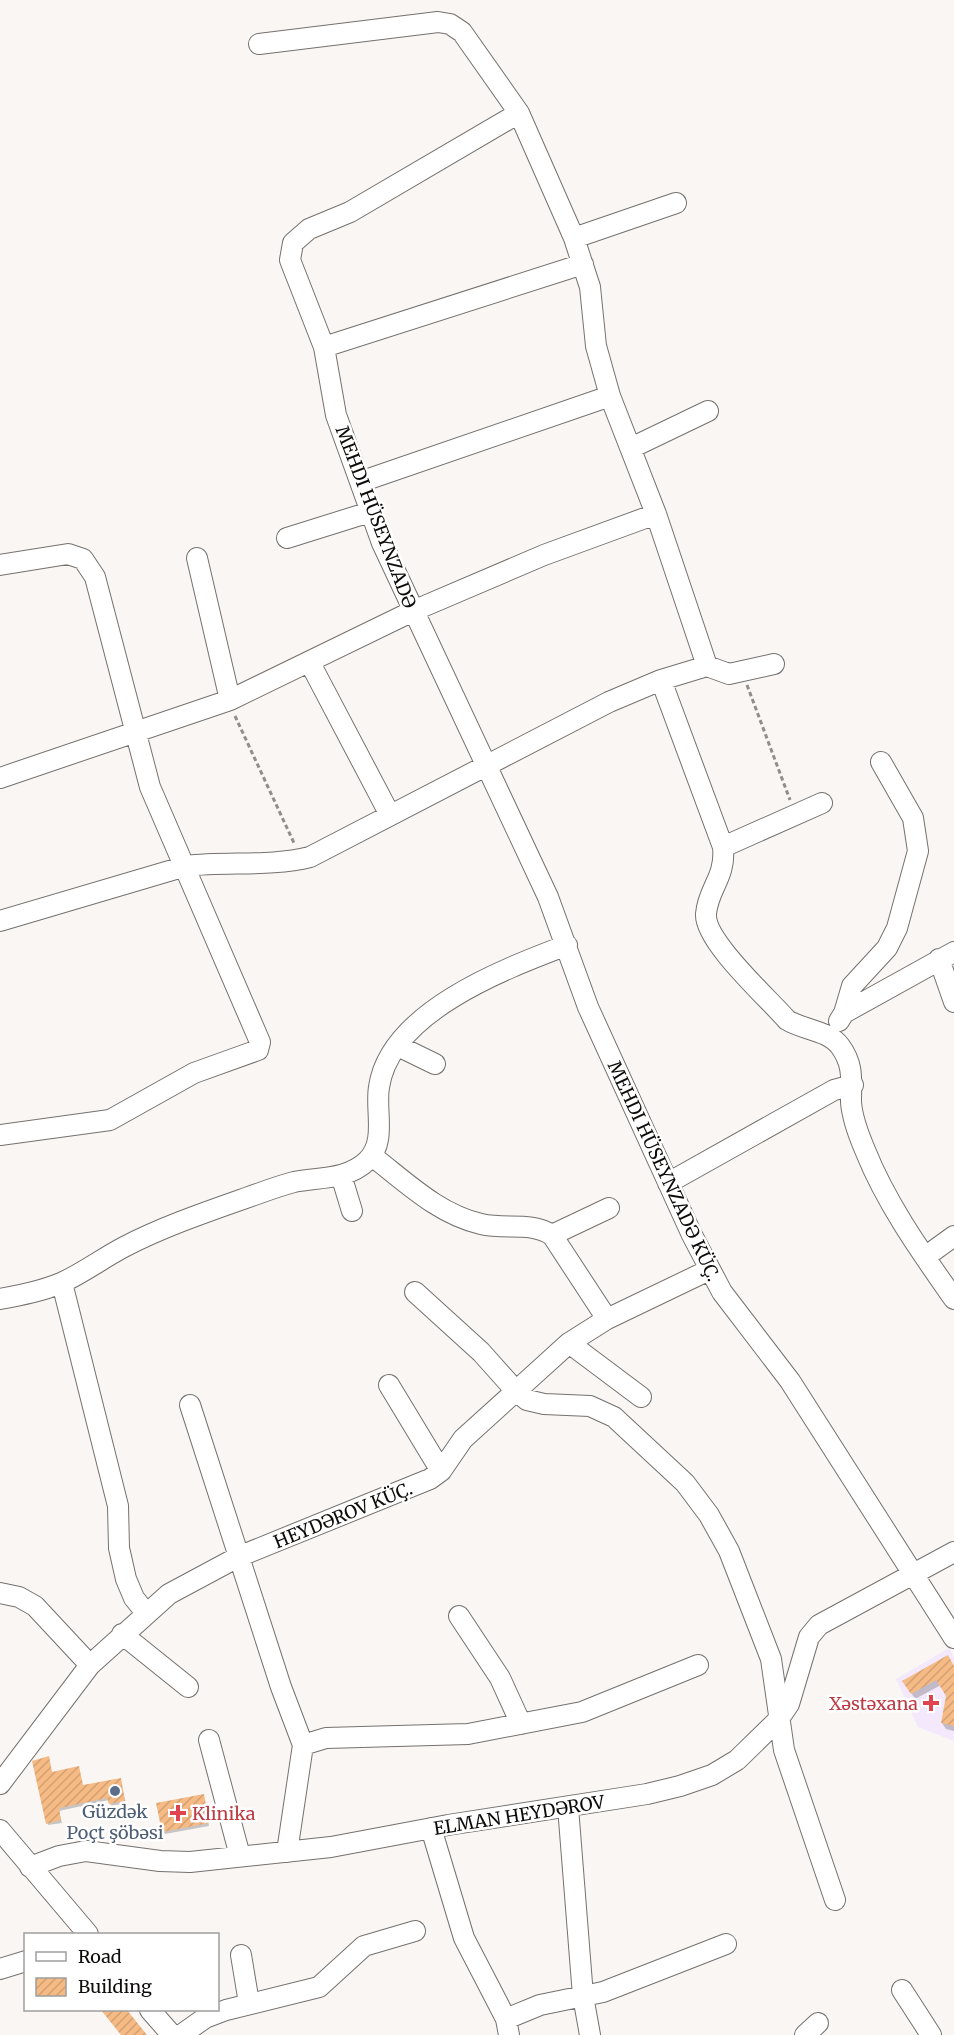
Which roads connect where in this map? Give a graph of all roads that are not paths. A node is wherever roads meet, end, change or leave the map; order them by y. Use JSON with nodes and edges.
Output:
{"nodes":[{"id":1,"x":259,"y":44,"type":"dead end"},
{"id":2,"x":519,"y":112,"type":"junction"},
{"id":3,"x":676,"y":202,"type":"dead end"},
{"id":4,"x":574,"y":237,"type":"junction"},
{"id":5,"x":583,"y":264,"type":"junction"},
{"id":6,"x":324,"y":347,"type":"junction"},
{"id":7,"x":610,"y":396,"type":"junction"},
{"id":8,"x":708,"y":411,"type":"dead end"},
{"id":9,"x":631,"y":448,"type":"junction"},
{"id":10,"x":360,"y":482,"type":"junction"},
{"id":11,"x":370,"y":512,"type":"junction"},
{"id":12,"x":656,"y":514,"type":"junction"},
{"id":13,"x":287,"y":538,"type":"dead end"},
{"id":14,"x":197,"y":558,"type":"dead end"},
{"id":15,"x":0,"y":565,"type":"edge"},
{"id":16,"x":413,"y":611,"type":"junction"},
{"id":17,"x":310,"y":663,"type":"junction"},
{"id":18,"x":774,"y":664,"type":"dead end"},
{"id":19,"x":707,"y":666,"type":"junction"},
{"id":20,"x":661,"y":680,"type":"junction"},
{"id":21,"x":230,"y":700,"type":"junction"},
{"id":22,"x":134,"y":733,"type":"junction"},
{"id":23,"x":881,"y":762,"type":"dead end"},
{"id":24,"x":485,"y":766,"type":"junction"},
{"id":25,"x":0,"y":778,"type":"edge"},
{"id":26,"x":822,"y":803,"type":"dead end"},
{"id":27,"x":390,"y":815,"type":"junction"},
{"id":28,"x":723,"y":847,"type":"junction"},
{"id":29,"x":186,"y":867,"type":"junction"},
{"id":30,"x":0,"y":921,"type":"edge"},
{"id":31,"x":567,"y":945,"type":"junction"},
{"id":32,"x":946,"y":956,"type":"edge"},
{"id":33,"x":954,"y":1002,"type":"edge"},
{"id":34,"x":844,"y":1013,"type":"junction"},
{"id":35,"x":830,"y":1037,"type":"junction"},
{"id":36,"x":398,"y":1046,"type":"junction"},
{"id":37,"x":435,"y":1064,"type":"dead end"},
{"id":38,"x":853,"y":1085,"type":"junction"},
{"id":39,"x":0,"y":1135,"type":"edge"},
{"id":40,"x":372,"y":1156,"type":"junction"},
{"id":41,"x":341,"y":1175,"type":"junction"},
{"id":42,"x":668,"y":1183,"type":"junction"},
{"id":43,"x":609,"y":1208,"type":"dead end"},
{"id":44,"x":352,"y":1210,"type":"dead end"},
{"id":45,"x":552,"y":1235,"type":"junction"},
{"id":46,"x":954,"y":1236,"type":"edge"},
{"id":47,"x":925,"y":1257,"type":"junction"},
{"id":48,"x":709,"y":1270,"type":"junction"},
{"id":49,"x":62,"y":1283,"type":"junction"},
{"id":50,"x":415,"y":1292,"type":"dead end"},
{"id":51,"x":0,"y":1299,"type":"edge"},
{"id":52,"x":954,"y":1299,"type":"edge"},
{"id":53,"x":607,"y":1319,"type":"junction"},
{"id":54,"x":569,"y":1343,"type":"junction"},
{"id":55,"x":389,"y":1385,"type":"dead end"},
{"id":56,"x":515,"y":1390,"type":"junction"},
{"id":57,"x":641,"y":1397,"type":"dead end"},
{"id":58,"x":190,"y":1405,"type":"dead end"},
{"id":59,"x":441,"y":1471,"type":"junction"},
{"id":60,"x":954,"y":1552,"type":"edge"},
{"id":61,"x":238,"y":1557,"type":"junction"},
{"id":62,"x":913,"y":1574,"type":"junction"},
{"id":63,"x":0,"y":1593,"type":"edge"},
{"id":64,"x":146,"y":1613,"type":"junction"},
{"id":65,"x":459,"y":1616,"type":"dead end"},
{"id":66,"x":122,"y":1634,"type":"junction"},
{"id":67,"x":954,"y":1638,"type":"edge"},
{"id":68,"x":90,"y":1665,"type":"junction"},
{"id":69,"x":698,"y":1665,"type":"dead end"},
{"id":70,"x":188,"y":1688,"type":"dead end"},
{"id":71,"x":778,"y":1720,"type":"junction"},
{"id":72,"x":521,"y":1724,"type":"junction"},
{"id":73,"x":209,"y":1740,"type":"dead end"},
{"id":74,"x":303,"y":1745,"type":"junction"},
{"id":75,"x":0,"y":1784,"type":"edge"},
{"id":76,"x":568,"y":1807,"type":"junction"},
{"id":77,"x":430,"y":1828,"type":"junction"},
{"id":78,"x":0,"y":1830,"type":"edge"},
{"id":79,"x":287,"y":1852,"type":"junction"},
{"id":80,"x":240,"y":1856,"type":"junction"},
{"id":81,"x":30,"y":1867,"type":"junction"},
{"id":82,"x":835,"y":1900,"type":"dead end"},
{"id":83,"x":415,"y":1931,"type":"dead end"},
{"id":84,"x":83,"y":1933,"type":"edge"},
{"id":85,"x":726,"y":1944,"type":"dead end"},
{"id":86,"x":241,"y":1955,"type":"dead end"},
{"id":87,"x":24,"y":1962,"type":"edge"},
{"id":88,"x":0,"y":1969,"type":"edge"},
{"id":89,"x":902,"y":1990,"type":"dead end"},
{"id":90,"x":583,"y":1996,"type":"junction"},
{"id":91,"x":249,"y":2003,"type":"junction"},
{"id":92,"x":151,"y":2011,"type":"edge"},
{"id":93,"x":507,"y":2027,"type":"edge"},
{"id":94,"x":172,"y":2035,"type":"edge"},
{"id":95,"x":181,"y":2035,"type":"edge"},
{"id":96,"x":590,"y":2035,"type":"edge"},
{"id":97,"x":931,"y":2035,"type":"edge"}],
"edges":[{"from":1,"to":2,"type":"street"},
{"from":2,"to":4,"type":"street"},
{"from":2,"to":6,"type":"street","name":"MEHDI HÜSEYNZADƏ"},
{"from":3,"to":4,"type":"street"},
{"from":4,"to":5,"type":"street"},
{"from":5,"to":6,"type":"street"},
{"from":5,"to":7,"type":"street"},
{"from":6,"to":10,"type":"street","name":"MEHDI HÜSEYNZADƏ"},
{"from":7,"to":9,"type":"street"},
{"from":7,"to":10,"type":"street"},
{"from":8,"to":9,"type":"street"},
{"from":9,"to":12,"type":"street"},
{"from":10,"to":11,"type":"street","name":"MEHDI HÜSEYNZADƏ"},
{"from":11,"to":13,"type":"street"},
{"from":11,"to":16,"type":"street","name":"MEHDI HÜSEYNZADƏ"},
{"from":12,"to":16,"type":"street"},
{"from":12,"to":19,"type":"street"},
{"from":14,"to":21,"type":"street"},
{"from":15,"to":22,"type":"street"},
{"from":16,"to":17,"type":"street"},
{"from":16,"to":24,"type":"street","name":"MEHDI HÜSEYNZADƏ"},
{"from":17,"to":21,"type":"street"},
{"from":17,"to":27,"type":"street"},
{"from":18,"to":19,"type":"street"},
{"from":19,"to":20,"type":"street"},
{"from":20,"to":24,"type":"street"},
{"from":20,"to":28,"type":"street"},
{"from":21,"to":22,"type":"street"},
{"from":22,"to":25,"type":"street"},
{"from":22,"to":29,"type":"street"},
{"from":23,"to":34,"type":"street"},
{"from":24,"to":27,"type":"street"},
{"from":24,"to":31,"type":"street","name":"MEHDI HÜSEYNZADƏ KÜÇ."},
{"from":26,"to":28,"type":"street"},
{"from":27,"to":29,"type":"street"},
{"from":28,"to":35,"type":"street"},
{"from":29,"to":30,"type":"street"},
{"from":29,"to":39,"type":"street"},
{"from":31,"to":36,"type":"street"},
{"from":31,"to":42,"type":"street","name":"MEHDI HÜSEYNZADƏ KÜÇ."},
{"from":32,"to":33,"type":"street"},
{"from":32,"to":34,"type":"street"},
{"from":34,"to":35,"type":"street"},
{"from":35,"to":38,"type":"street"},
{"from":36,"to":37,"type":"street"},
{"from":36,"to":40,"type":"street"},
{"from":38,"to":42,"type":"street"},
{"from":38,"to":47,"type":"street"},
{"from":40,"to":41,"type":"street"},
{"from":40,"to":45,"type":"street"},
{"from":41,"to":44,"type":"street"},
{"from":41,"to":49,"type":"street"},
{"from":42,"to":48,"type":"street","name":"MEHDI HÜSEYNZADƏ KÜÇ."},
{"from":43,"to":45,"type":"street"},
{"from":45,"to":53,"type":"street"},
{"from":46,"to":47,"type":"street"},
{"from":47,"to":52,"type":"street"},
{"from":48,"to":53,"type":"street","name":"HEYDƏROV KÜÇ."},
{"from":48,"to":62,"type":"street","name":"MEHDI HÜSEYNZADƏ KÜÇ."},
{"from":49,"to":51,"type":"street"},
{"from":49,"to":64,"type":"street"},
{"from":50,"to":56,"type":"street"},
{"from":53,"to":54,"type":"street","name":"HEYDƏROV KÜÇ."},
{"from":54,"to":56,"type":"street","name":"HEYDƏROV KÜÇ."},
{"from":54,"to":57,"type":"street"},
{"from":55,"to":59,"type":"street"},
{"from":56,"to":59,"type":"street","name":"HEYDƏROV KÜÇ."},
{"from":56,"to":71,"type":"street"},
{"from":58,"to":61,"type":"street"},
{"from":59,"to":61,"type":"street","name":"HEYDƏROV KÜÇ."},
{"from":60,"to":62,"type":"street","name":"ELMAN HEYDƏROV"},
{"from":61,"to":64,"type":"street","name":"HEYDƏROV KÜÇ."},
{"from":61,"to":74,"type":"street"},
{"from":62,"to":67,"type":"street","name":"MEHDI HÜSEYNZADƏ KÜÇ."},
{"from":62,"to":71,"type":"street","name":"ELMAN HEYDƏROV"},
{"from":63,"to":68,"type":"street"},
{"from":64,"to":66,"type":"street","name":"HEYDƏROV KÜÇ."},
{"from":65,"to":72,"type":"street"},
{"from":66,"to":68,"type":"street","name":"HEYDƏROV KÜÇ."},
{"from":66,"to":70,"type":"street"},
{"from":68,"to":75,"type":"street","name":"HEYDƏROV KÜÇ."},
{"from":69,"to":72,"type":"street"},
{"from":71,"to":76,"type":"street","name":"ELMAN HEYDƏROV"},
{"from":71,"to":82,"type":"street"},
{"from":72,"to":74,"type":"street"},
{"from":73,"to":80,"type":"street"},
{"from":74,"to":79,"type":"street"},
{"from":76,"to":77,"type":"street","name":"ELMAN HEYDƏROV"},
{"from":76,"to":90,"type":"street"},
{"from":77,"to":79,"type":"street","name":"ELMAN HEYDƏROV"},
{"from":77,"to":93,"type":"street"},
{"from":78,"to":81,"type":"street"},
{"from":79,"to":80,"type":"street","name":"ELMAN HEYDƏROV"},
{"from":80,"to":81,"type":"street","name":"ELMAN HEYDƏROV"},
{"from":81,"to":84,"type":"street"},
{"from":83,"to":91,"type":"street"},
{"from":85,"to":90,"type":"street"},
{"from":86,"to":91,"type":"street"},
{"from":87,"to":88,"type":"street"},
{"from":89,"to":97,"type":"street"},
{"from":90,"to":93,"type":"street"},
{"from":90,"to":96,"type":"street"},
{"from":91,"to":95,"type":"street"},
{"from":92,"to":94,"type":"street"}]}
